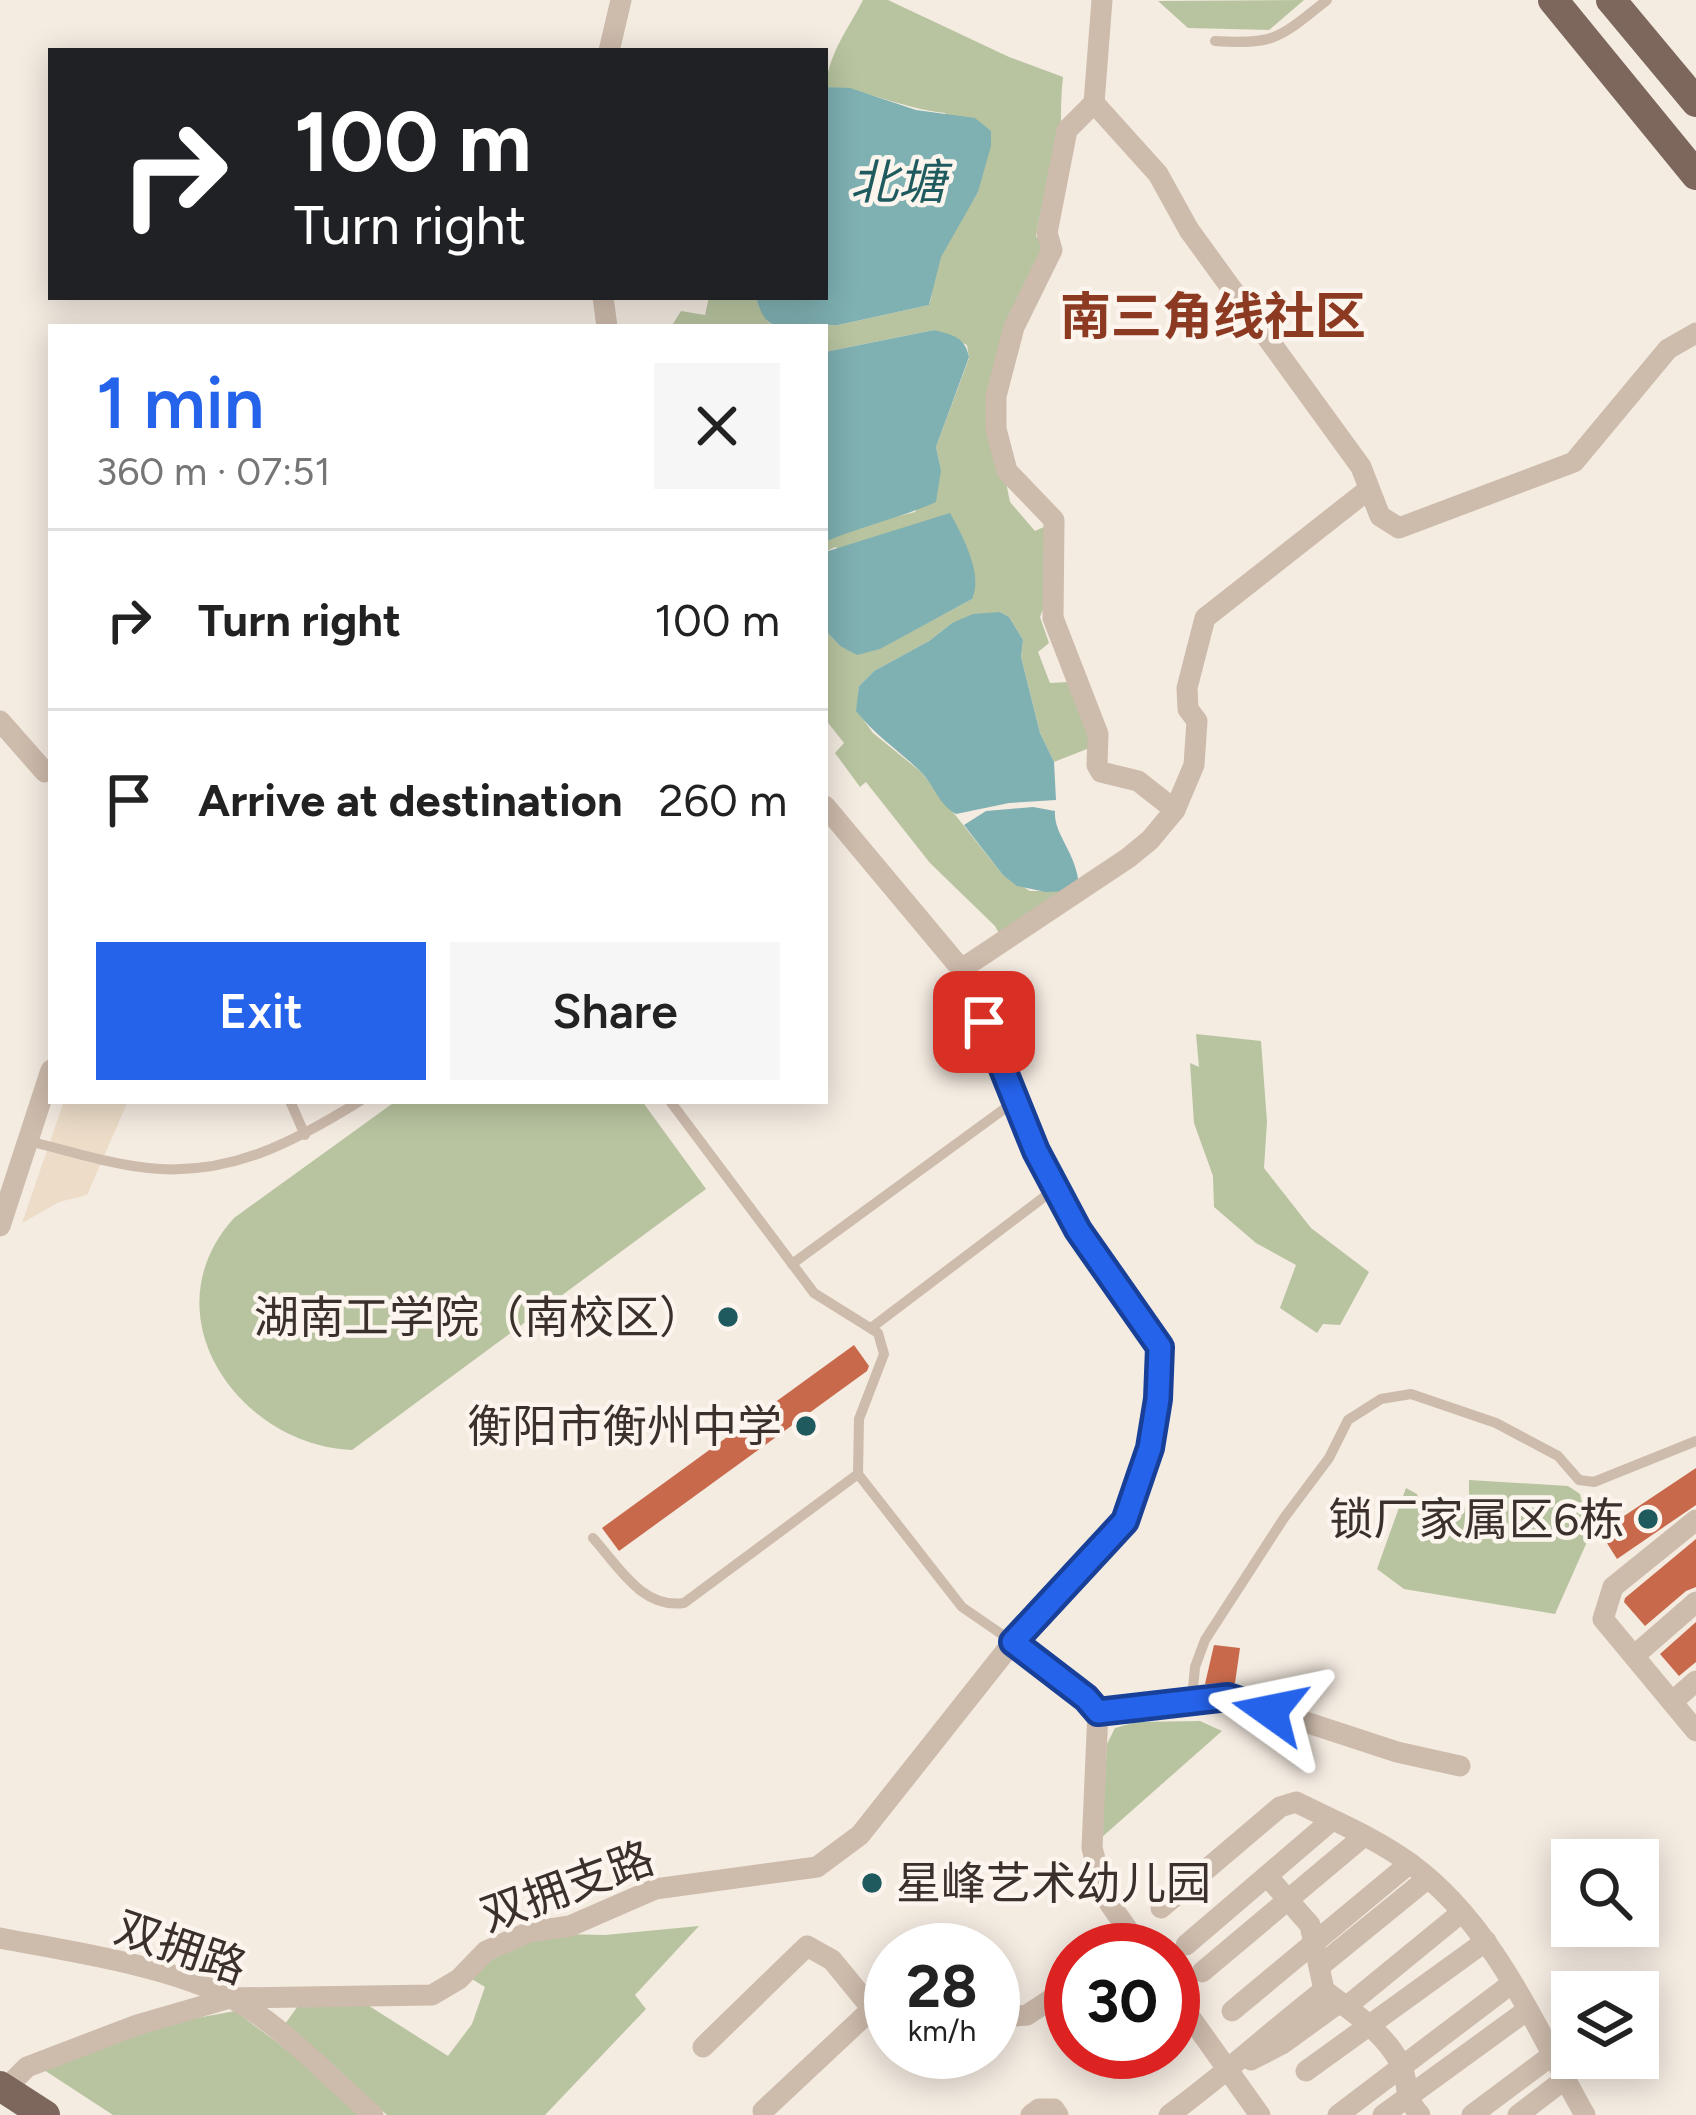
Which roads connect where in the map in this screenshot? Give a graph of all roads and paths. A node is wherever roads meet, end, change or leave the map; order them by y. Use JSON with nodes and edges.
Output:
{"nodes":[{"id":1,"x":621,"y":0,"type":"edge"},
{"id":2,"x":1102,"y":0,"type":"edge"},
{"id":3,"x":1327,"y":0,"type":"edge"},
{"id":4,"x":1553,"y":0,"type":"edge"},
{"id":5,"x":1611,"y":0,"type":"edge"},
{"id":6,"x":1215,"y":41,"type":"dead end"},
{"id":7,"x":611,"y":48,"type":"edge"},
{"id":8,"x":1696,"y":102,"type":"edge"},
{"id":9,"x":1094,"y":103,"type":"junction"},
{"id":10,"x":1696,"y":175,"type":"edge"},
{"id":11,"x":1696,"y":333,"type":"edge"},
{"id":12,"x":1370,"y":489,"type":"junction"},
{"id":13,"x":0,"y":721,"type":"edge"},
{"id":14,"x":44,"y":772,"type":"dead end"},
{"id":15,"x":828,"y":810,"type":"edge"},
{"id":16,"x":1175,"y":810,"type":"junction"},
{"id":17,"x":973,"y":992,"type":"dead end"},
{"id":18,"x":48,"y":1079,"type":"edge"},
{"id":19,"x":1015,"y":1101,"type":"junction"},
{"id":20,"x":291,"y":1104,"type":"edge"},
{"id":21,"x":355,"y":1104,"type":"edge"},
{"id":22,"x":672,"y":1104,"type":"edge"},
{"id":23,"x":305,"y":1135,"type":"junction"},
{"id":24,"x":26,"y":1141,"type":"junction"},
{"id":25,"x":1056,"y":1188,"type":"junction"},
{"id":26,"x":0,"y":1226,"type":"edge"},
{"id":27,"x":792,"y":1264,"type":"junction"},
{"id":28,"x":871,"y":1328,"type":"junction"},
{"id":29,"x":1696,"y":1441,"type":"edge"},
{"id":30,"x":858,"y":1474,"type":"junction"},
{"id":31,"x":1696,"y":1520,"type":"edge"},
{"id":32,"x":593,"y":1538,"type":"dead end"},
{"id":33,"x":1696,"y":1603,"type":"edge"},
{"id":34,"x":1013,"y":1642,"type":"junction"},
{"id":35,"x":1634,"y":1656,"type":"junction"},
{"id":36,"x":1696,"y":1681,"type":"edge"},
{"id":37,"x":1192,"y":1701,"type":"junction"},
{"id":38,"x":1672,"y":1702,"type":"junction"},
{"id":39,"x":1098,"y":1712,"type":"junction"},
{"id":40,"x":1696,"y":1731,"type":"edge"},
{"id":41,"x":1460,"y":1766,"type":"dead end"},
{"id":42,"x":1332,"y":1820,"type":"junction"},
{"id":43,"x":1364,"y":1836,"type":"junction"},
{"id":44,"x":1419,"y":1871,"type":"junction"},
{"id":45,"x":1267,"y":1876,"type":"junction"},
{"id":46,"x":1288,"y":1899,"type":"junction"},
{"id":47,"x":1161,"y":1908,"type":"dead end"},
{"id":48,"x":1462,"y":1912,"type":"junction"},
{"id":49,"x":1119,"y":1923,"type":"edge"},
{"id":50,"x":1200,"y":1934,"type":"edge"},
{"id":51,"x":0,"y":1938,"type":"edge"},
{"id":52,"x":1486,"y":1941,"type":"junction"},
{"id":53,"x":1316,"y":1942,"type":"junction"},
{"id":54,"x":1320,"y":1966,"type":"junction"},
{"id":55,"x":1202,"y":1972,"type":"dead end"},
{"id":56,"x":1510,"y":1984,"type":"junction"},
{"id":57,"x":230,"y":1998,"type":"junction"},
{"id":58,"x":864,"y":1999,"type":"edge"},
{"id":59,"x":1337,"y":2000,"type":"junction"},
{"id":60,"x":1232,"y":2011,"type":"dead end"},
{"id":61,"x":1526,"y":2011,"type":"junction"},
{"id":62,"x":864,"y":2016,"type":"edge"},
{"id":63,"x":1370,"y":2025,"type":"junction"},
{"id":64,"x":1200,"y":2031,"type":"edge"},
{"id":65,"x":703,"y":2047,"type":"dead end"},
{"id":66,"x":1551,"y":2056,"type":"joint"},
{"id":67,"x":1402,"y":2065,"type":"junction"},
{"id":68,"x":1229,"y":2071,"type":"junction"},
{"id":69,"x":1306,"y":2071,"type":"dead end"},
{"id":70,"x":1564,"y":2079,"type":"joint"},
{"id":71,"x":3,"y":2087,"type":"edge"},
{"id":72,"x":1413,"y":2107,"type":"edge"},
{"id":73,"x":763,"y":2111,"type":"dead end"},
{"id":74,"x":45,"y":2115,"type":"edge"},
{"id":75,"x":373,"y":2115,"type":"edge"},
{"id":76,"x":1030,"y":2115,"type":"edge"},
{"id":77,"x":1058,"y":2115,"type":"edge"},
{"id":78,"x":1169,"y":2115,"type":"edge"},
{"id":79,"x":1260,"y":2115,"type":"edge"},
{"id":80,"x":1338,"y":2115,"type":"edge"},
{"id":81,"x":1383,"y":2115,"type":"edge"},
{"id":82,"x":1472,"y":2115,"type":"edge"},
{"id":83,"x":1518,"y":2115,"type":"edge"},
{"id":84,"x":1585,"y":2115,"type":"edge"}],
"edges":[{"from":1,"to":7,"type":"street"},
{"from":2,"to":9,"type":"street"},
{"from":3,"to":6,"type":"lane"},
{"from":4,"to":10,"type":"main road"},
{"from":5,"to":8,"type":"main road"},
{"from":9,"to":12,"type":"street"},
{"from":9,"to":16,"type":"street"},
{"from":11,"to":12,"type":"street"},
{"from":12,"to":16,"type":"street"},
{"from":13,"to":14,"type":"street"},
{"from":15,"to":16,"type":"street"},
{"from":17,"to":19,"type":"lane"},
{"from":18,"to":24,"type":"street"},
{"from":19,"to":25,"type":"lane"},
{"from":19,"to":27,"type":"lane"},
{"from":20,"to":23,"type":"lane"},
{"from":21,"to":23,"type":"lane"},
{"from":22,"to":27,"type":"lane"},
{"from":23,"to":24,"type":"lane"},
{"from":24,"to":26,"type":"street"},
{"from":25,"to":28,"type":"lane"},
{"from":25,"to":34,"type":"lane"},
{"from":27,"to":28,"type":"lane"},
{"from":28,"to":30,"type":"lane"},
{"from":29,"to":37,"type":"lane"},
{"from":30,"to":32,"type":"lane"},
{"from":30,"to":34,"type":"lane"},
{"from":31,"to":35,"type":"street"},
{"from":33,"to":35,"type":"street"},
{"from":34,"to":39,"type":"street"},
{"from":34,"to":57,"type":"street","name":"双拥支路"},
{"from":35,"to":38,"type":"street"},
{"from":36,"to":38,"type":"street"},
{"from":37,"to":39,"type":"street"},
{"from":37,"to":41,"type":"street"},
{"from":38,"to":40,"type":"street"},
{"from":39,"to":49,"type":"street"},
{"from":42,"to":43,"type":"street"},
{"from":42,"to":45,"type":"street"},
{"from":42,"to":47,"type":"street"},
{"from":43,"to":44,"type":"street"},
{"from":43,"to":46,"type":"street"},
{"from":44,"to":48,"type":"street"},
{"from":44,"to":53,"type":"street"},
{"from":44,"to":54,"type":"street"},
{"from":45,"to":46,"type":"street"},
{"from":45,"to":50,"type":"street"},
{"from":46,"to":53,"type":"street"},
{"from":46,"to":55,"type":"street"},
{"from":48,"to":52,"type":"street"},
{"from":48,"to":59,"type":"street"},
{"from":51,"to":57,"type":"street","name":"双拥路"},
{"from":52,"to":56,"type":"street"},
{"from":52,"to":63,"type":"street"},
{"from":53,"to":54,"type":"street"},
{"from":53,"to":60,"type":"street"},
{"from":54,"to":59,"type":"street"},
{"from":56,"to":61,"type":"street"},
{"from":56,"to":67,"type":"street"},
{"from":57,"to":71,"type":"street","name":"双拥支路"},
{"from":57,"to":75,"type":"street","name":"双拥路"},
{"from":58,"to":65,"type":"street"},
{"from":59,"to":63,"type":"street"},
{"from":59,"to":68,"type":"street"},
{"from":61,"to":66,"type":"street"},
{"from":61,"to":72,"type":"street"},
{"from":62,"to":73,"type":"street"},
{"from":63,"to":67,"type":"street"},
{"from":63,"to":69,"type":"street"},
{"from":64,"to":68,"type":"street"},
{"from":66,"to":82,"type":"street"},
{"from":67,"to":72,"type":"street"},
{"from":67,"to":80,"type":"street"},
{"from":68,"to":78,"type":"street"},
{"from":68,"to":79,"type":"street"},
{"from":70,"to":83,"type":"street"},
{"from":70,"to":84,"type":"street"},
{"from":71,"to":74,"type":"main road"},
{"from":72,"to":81,"type":"street"},
{"from":76,"to":77,"type":"street"}]}
